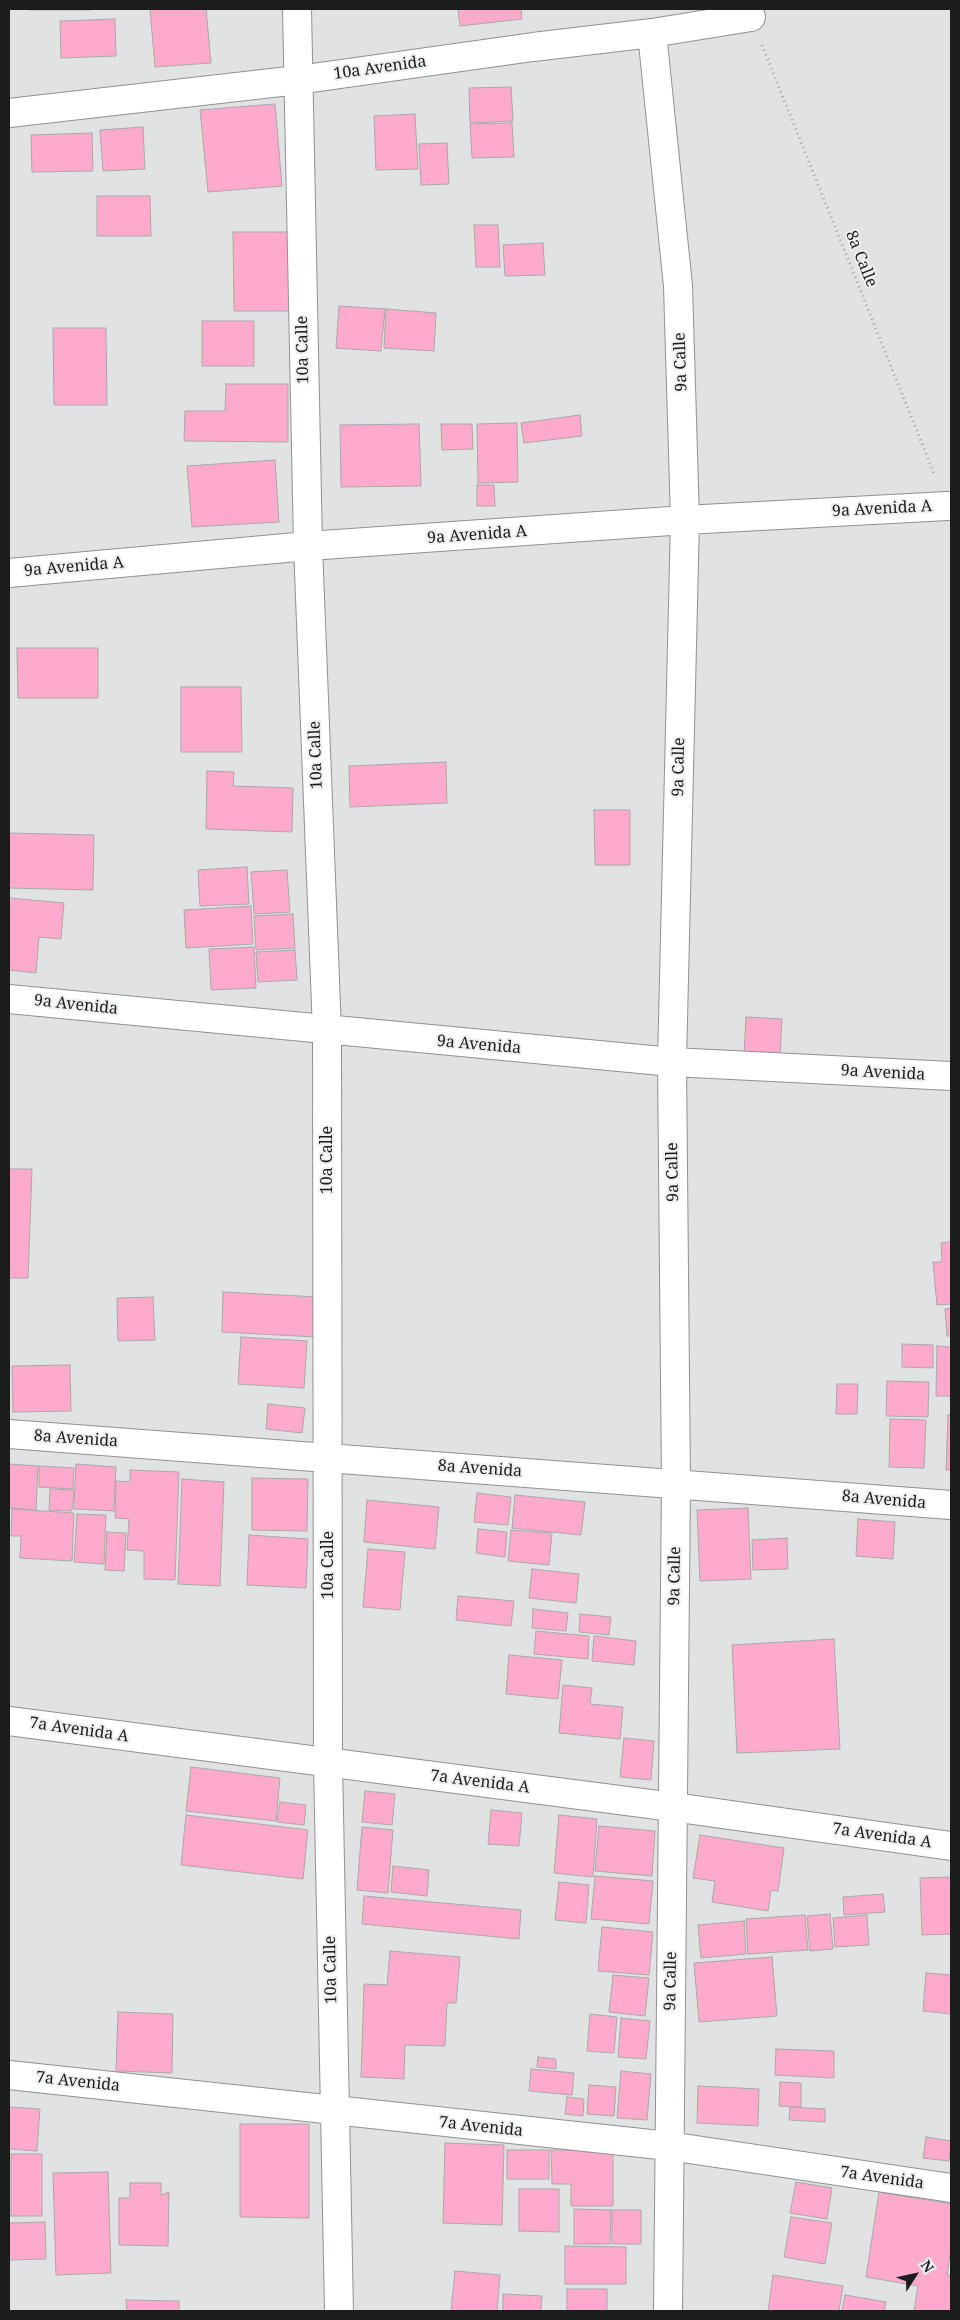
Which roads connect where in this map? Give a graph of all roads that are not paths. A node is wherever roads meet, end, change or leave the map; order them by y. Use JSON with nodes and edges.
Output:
{"nodes":[{"id":1,"x":297,"y":9,"type":"edge"},
{"id":2,"x":751,"y":17,"type":"road end"},
{"id":3,"x":652,"y":33,"type":"junction"},
{"id":4,"x":298,"y":80,"type":"junction"},
{"id":5,"x":9,"y":113,"type":"edge"},
{"id":6,"x":947,"y":506,"type":"road end"},
{"id":7,"x":685,"y":520,"type":"junction"},
{"id":8,"x":308,"y":546,"type":"junction"},
{"id":9,"x":9,"y":573,"type":"edge"},
{"id":10,"x":9,"y":999,"type":"edge"},
{"id":11,"x":327,"y":1030,"type":"junction"},
{"id":12,"x":672,"y":1062,"type":"junction"},
{"id":13,"x":951,"y":1076,"type":"edge"},
{"id":14,"x":9,"y":1434,"type":"edge"},
{"id":15,"x":328,"y":1459,"type":"junction"},
{"id":16,"x":676,"y":1483,"type":"junction"},
{"id":17,"x":951,"y":1505,"type":"edge"},
{"id":18,"x":9,"y":1721,"type":"edge"},
{"id":19,"x":328,"y":1763,"type":"junction"},
{"id":20,"x":673,"y":1807,"type":"junction"},
{"id":21,"x":951,"y":1846,"type":"edge"},
{"id":22,"x":9,"y":2075,"type":"edge"},
{"id":23,"x":334,"y":2111,"type":"junction"},
{"id":24,"x":669,"y":2146,"type":"junction"},
{"id":25,"x":951,"y":2188,"type":"edge"},
{"id":26,"x":339,"y":2311,"type":"edge"},
{"id":27,"x":668,"y":2311,"type":"edge"}],
"edges":[{"from":1,"to":4,"type":"street","name":"10a Calle"},
{"from":2,"to":3,"type":"street","name":"10a Avenida"},
{"from":3,"to":4,"type":"street","name":"10a Avenida"},
{"from":3,"to":7,"type":"street","name":"9a Calle"},
{"from":4,"to":5,"type":"street","name":"10a Avenida"},
{"from":4,"to":8,"type":"street","name":"10a Calle"},
{"from":6,"to":7,"type":"street","name":"9a Avenida A"},
{"from":7,"to":8,"type":"street","name":"9a Avenida A"},
{"from":7,"to":12,"type":"street","name":"9a Calle"},
{"from":8,"to":9,"type":"street","name":"9a Avenida A"},
{"from":8,"to":11,"type":"street","name":"10a Calle"},
{"from":10,"to":11,"type":"street","name":"9a Avenida"},
{"from":11,"to":12,"type":"street","name":"9a Avenida"},
{"from":11,"to":15,"type":"street","name":"10a Calle"},
{"from":12,"to":13,"type":"street","name":"9a Avenida"},
{"from":12,"to":16,"type":"street","name":"9a Calle"},
{"from":14,"to":15,"type":"street","name":"8a Avenida"},
{"from":15,"to":16,"type":"street","name":"8a Avenida"},
{"from":15,"to":19,"type":"street","name":"10a Calle"},
{"from":16,"to":17,"type":"street","name":"8a Avenida"},
{"from":16,"to":20,"type":"street","name":"9a Calle"},
{"from":18,"to":19,"type":"street","name":"7a Avenida A"},
{"from":19,"to":20,"type":"street","name":"7a Avenida A"},
{"from":19,"to":23,"type":"street","name":"10a Calle"},
{"from":20,"to":21,"type":"street","name":"7a Avenida A"},
{"from":20,"to":24,"type":"street","name":"9a Calle"},
{"from":22,"to":23,"type":"street","name":"7a Avenida"},
{"from":23,"to":24,"type":"street","name":"7a Avenida"},
{"from":23,"to":26,"type":"street","name":"10a Calle"},
{"from":24,"to":25,"type":"street","name":"7a Avenida"},
{"from":24,"to":27,"type":"street","name":"9a Calle"}]}
